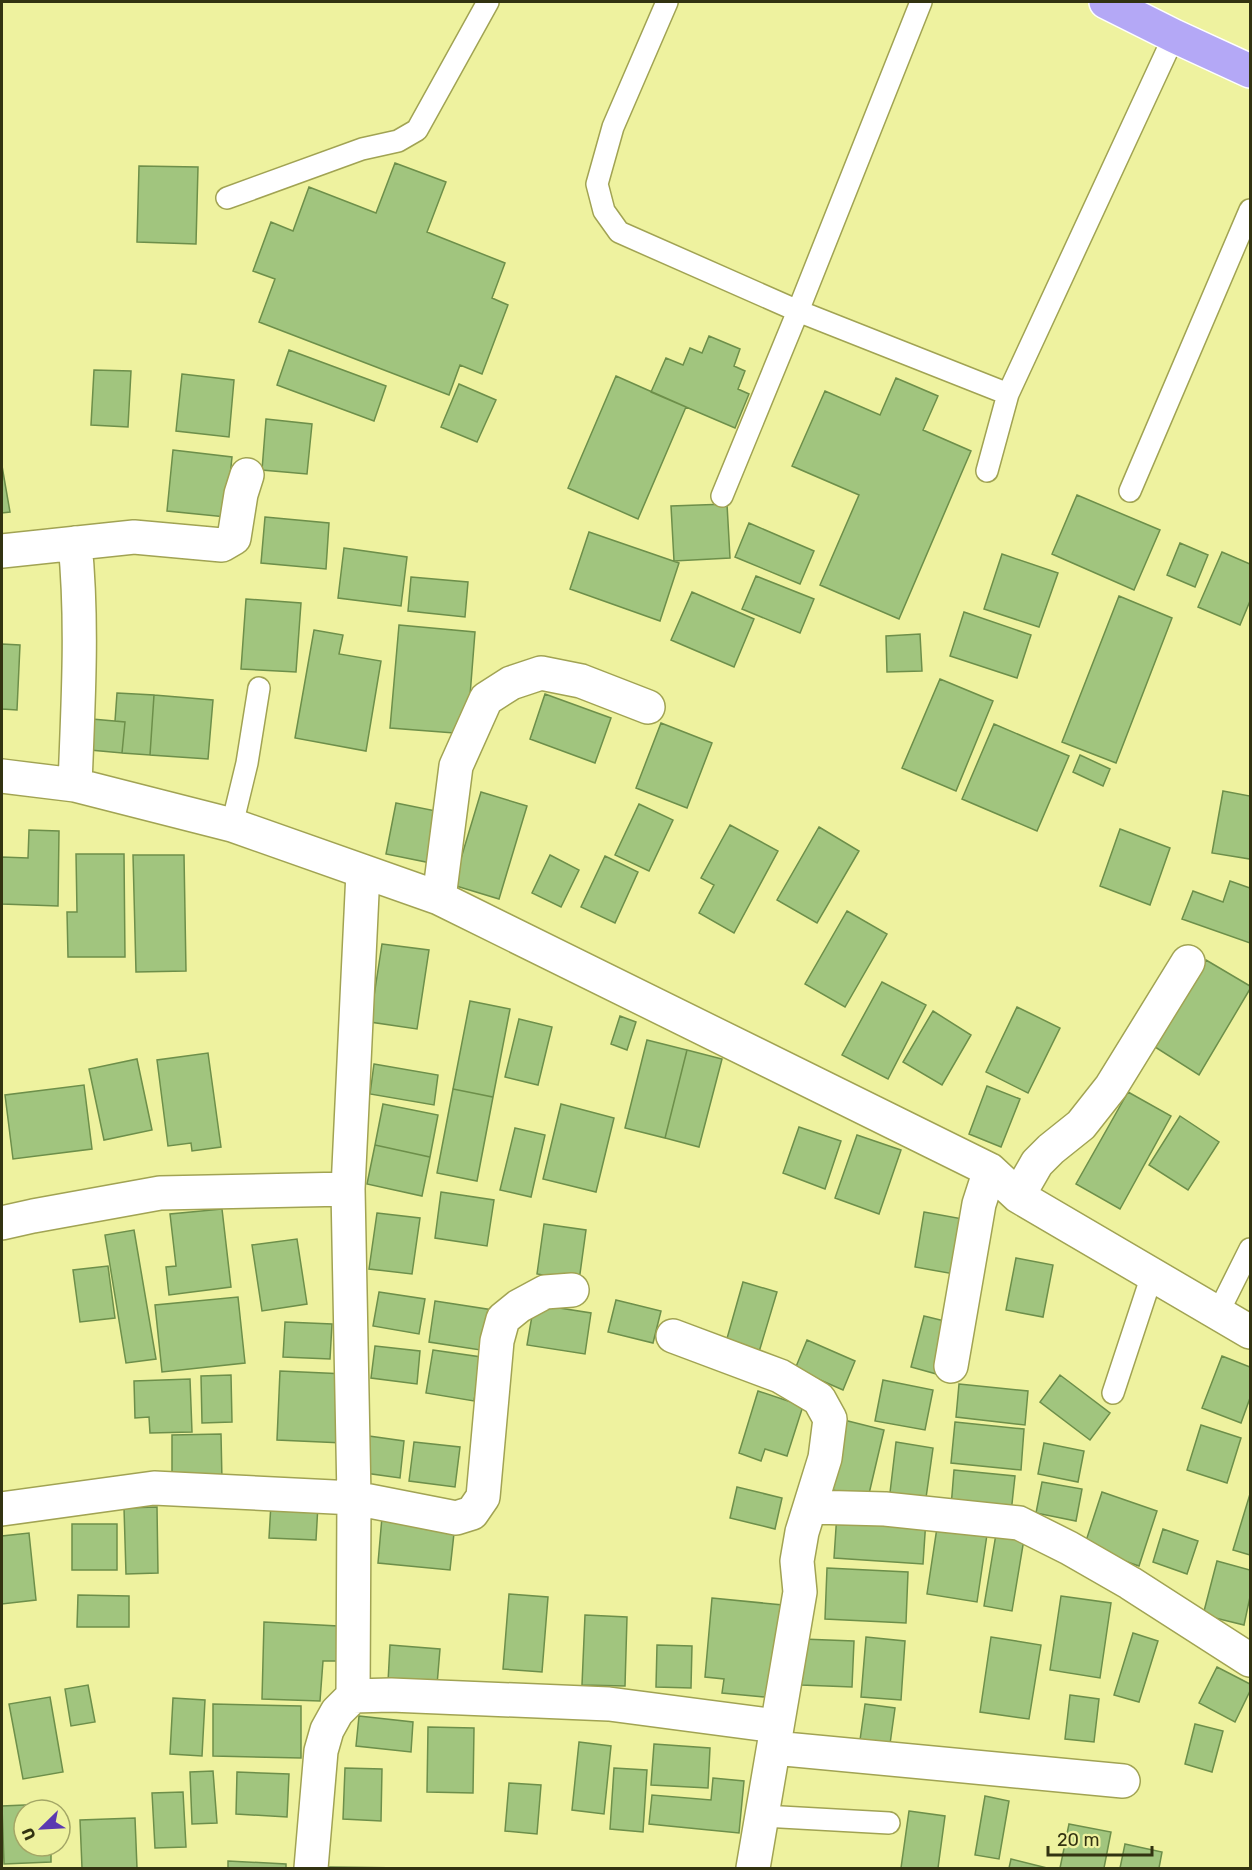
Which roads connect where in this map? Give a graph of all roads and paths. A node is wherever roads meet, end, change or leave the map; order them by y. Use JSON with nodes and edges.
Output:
{"nodes":[{"id":1,"x":488,"y":2,"type":"edge"},
{"id":2,"x":667,"y":2,"type":"edge"},
{"id":3,"x":921,"y":2,"type":"edge"},
{"id":4,"x":1106,"y":2,"type":"edge"},
{"id":5,"x":1174,"y":36,"type":"junction"},
{"id":6,"x":1251,"y":71,"type":"edge"},
{"id":7,"x":227,"y":198,"type":"dead end"},
{"id":8,"x":1251,"y":210,"type":"edge"},
{"id":9,"x":798,"y":311,"type":"junction"},
{"id":10,"x":1008,"y":394,"type":"junction"},
{"id":11,"x":987,"y":471,"type":"dead end"},
{"id":12,"x":247,"y":475,"type":"dead end"},
{"id":13,"x":1130,"y":491,"type":"dead end"},
{"id":14,"x":722,"y":496,"type":"dead end"},
{"id":15,"x":75,"y":543,"type":"junction"},
{"id":16,"x":2,"y":551,"type":"edge"},
{"id":17,"x":259,"y":688,"type":"dead end"},
{"id":18,"x":648,"y":707,"type":"dead end"},
{"id":19,"x":2,"y":776,"type":"edge"},
{"id":20,"x":75,"y":785,"type":"junction"},
{"id":21,"x":232,"y":825,"type":"junction"},
{"id":22,"x":363,"y":872,"type":"junction"},
{"id":23,"x":439,"y":898,"type":"junction"},
{"id":24,"x":1188,"y":962,"type":"dead end"},
{"id":25,"x":990,"y":1170,"type":"junction"},
{"id":26,"x":348,"y":1189,"type":"junction"},
{"id":27,"x":1018,"y":1196,"type":"junction"},
{"id":28,"x":2,"y":1223,"type":"edge"},
{"id":29,"x":1251,"y":1249,"type":"edge"},
{"id":30,"x":1152,"y":1275,"type":"junction"},
{"id":31,"x":572,"y":1290,"type":"dead end"},
{"id":32,"x":1218,"y":1313,"type":"junction"},
{"id":33,"x":1251,"y":1332,"type":"edge"},
{"id":34,"x":674,"y":1336,"type":"dead end"},
{"id":35,"x":951,"y":1366,"type":"dead end"},
{"id":36,"x":1113,"y":1393,"type":"dead end"},
{"id":37,"x":354,"y":1498,"type":"junction"},
{"id":38,"x":812,"y":1507,"type":"junction"},
{"id":39,"x":2,"y":1509,"type":"edge"},
{"id":40,"x":1251,"y":1660,"type":"edge"},
{"id":41,"x":353,"y":1696,"type":"junction"},
{"id":42,"x":776,"y":1737,"type":"junction"},
{"id":43,"x":1123,"y":1780,"type":"dead end"},
{"id":44,"x":763,"y":1816,"type":"junction"},
{"id":45,"x":889,"y":1823,"type":"dead end"},
{"id":46,"x":311,"y":1869,"type":"edge"},
{"id":47,"x":753,"y":1869,"type":"edge"}],
"edges":[{"from":1,"to":7,"type":"lane"},
{"from":2,"to":9,"type":"lane"},
{"from":3,"to":9,"type":"lane"},
{"from":4,"to":5,"type":"highway"},
{"from":5,"to":6,"type":"highway"},
{"from":5,"to":10,"type":"lane"},
{"from":8,"to":13,"type":"lane"},
{"from":9,"to":10,"type":"lane"},
{"from":9,"to":14,"type":"lane"},
{"from":10,"to":11,"type":"lane"},
{"from":12,"to":15,"type":"street"},
{"from":15,"to":16,"type":"street"},
{"from":15,"to":20,"type":"street"},
{"from":17,"to":21,"type":"lane"},
{"from":18,"to":23,"type":"street"},
{"from":19,"to":20,"type":"street"},
{"from":20,"to":21,"type":"street"},
{"from":21,"to":22,"type":"street"},
{"from":22,"to":23,"type":"street"},
{"from":22,"to":26,"type":"street"},
{"from":23,"to":25,"type":"street"},
{"from":24,"to":27,"type":"street"},
{"from":25,"to":27,"type":"street"},
{"from":25,"to":35,"type":"street"},
{"from":26,"to":28,"type":"street"},
{"from":26,"to":37,"type":"street"},
{"from":27,"to":30,"type":"street"},
{"from":29,"to":32,"type":"lane"},
{"from":30,"to":32,"type":"street"},
{"from":30,"to":36,"type":"lane"},
{"from":31,"to":37,"type":"street"},
{"from":32,"to":33,"type":"street"},
{"from":34,"to":38,"type":"street"},
{"from":37,"to":39,"type":"street"},
{"from":37,"to":41,"type":"street"},
{"from":38,"to":40,"type":"street"},
{"from":38,"to":42,"type":"street"},
{"from":41,"to":42,"type":"street"},
{"from":41,"to":46,"type":"street"},
{"from":42,"to":43,"type":"street"},
{"from":42,"to":44,"type":"street"},
{"from":44,"to":45,"type":"lane"},
{"from":44,"to":47,"type":"street"}]}
